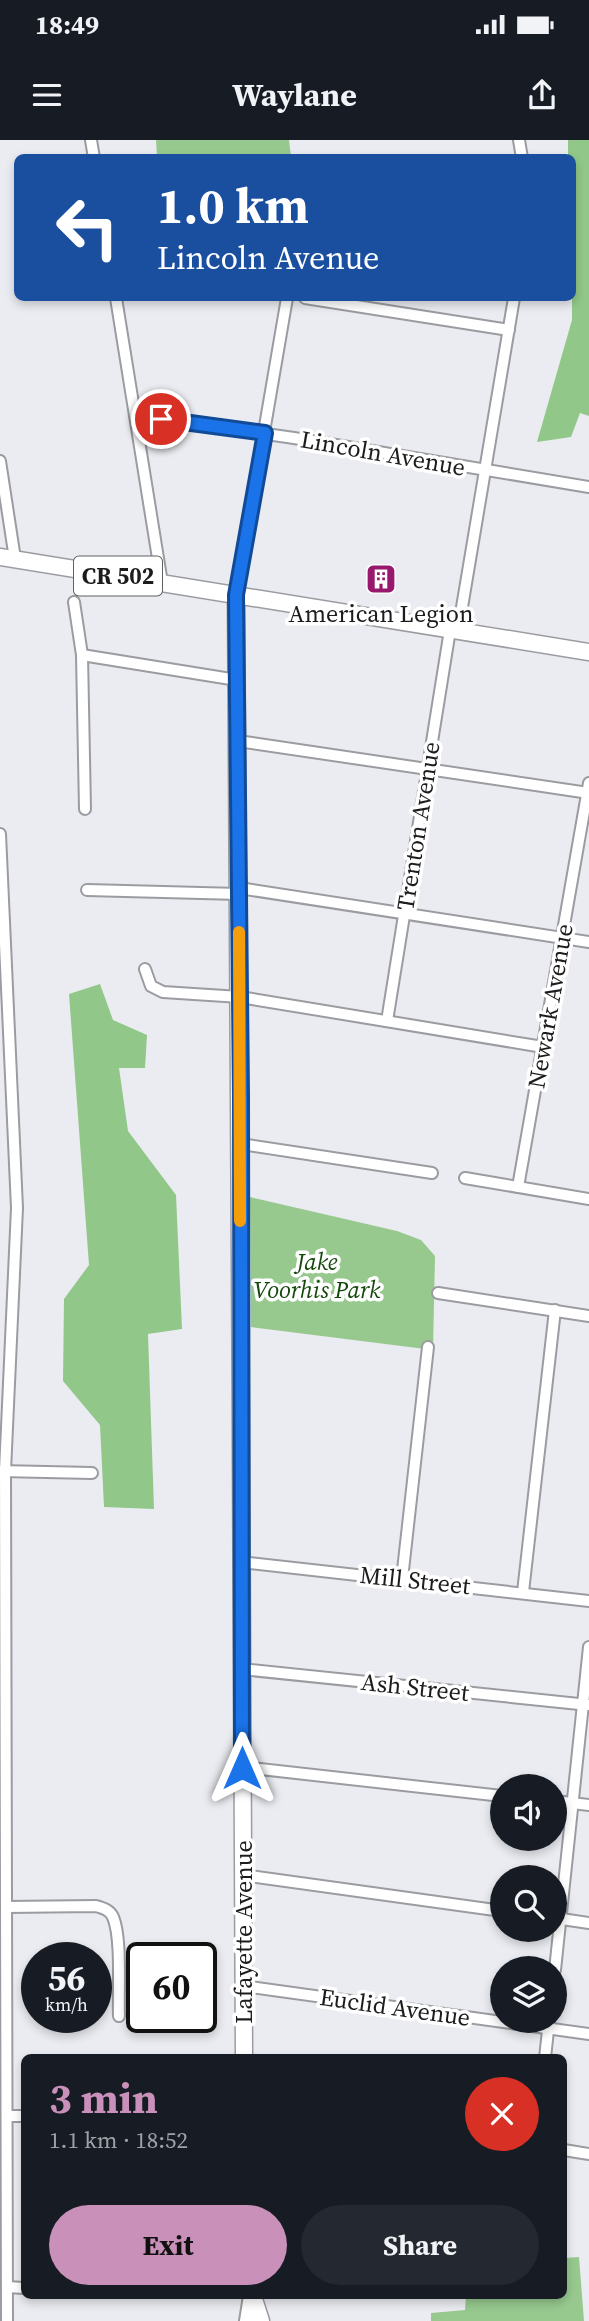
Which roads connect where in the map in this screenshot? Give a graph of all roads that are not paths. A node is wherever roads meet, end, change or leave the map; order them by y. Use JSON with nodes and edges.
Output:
{"nodes":[{"id":1,"x":116,"y":301,"type":"edge"},
{"id":2,"x":287,"y":301,"type":"edge"},
{"id":3,"x":323,"y":301,"type":"edge"},
{"id":4,"x":514,"y":301,"type":"edge"},
{"id":5,"x":509,"y":330,"type":"junction"},
{"id":6,"x":135,"y":415,"type":"junction"},
{"id":7,"x":265,"y":433,"type":"junction"},
{"id":8,"x":0,"y":461,"type":"edge"},
{"id":9,"x":487,"y":470,"type":"junction"},
{"id":10,"x":589,"y":487,"type":"edge"},
{"id":11,"x":8,"y":558,"type":"edge"},
{"id":12,"x":162,"y":583,"type":"junction"},
{"id":13,"x":236,"y":595,"type":"junction"},
{"id":14,"x":74,"y":602,"type":"dead end"},
{"id":15,"x":454,"y":631,"type":"junction"},
{"id":16,"x":589,"y":652,"type":"edge"},
{"id":17,"x":82,"y":655,"type":"junction"},
{"id":18,"x":237,"y":680,"type":"junction"},
{"id":19,"x":238,"y":741,"type":"junction"},
{"id":20,"x":428,"y":769,"type":"junction"},
{"id":21,"x":589,"y":790,"type":"edge"},
{"id":22,"x":85,"y":810,"type":"dead end"},
{"id":23,"x":0,"y":834,"type":"edge"},
{"id":24,"x":86,"y":890,"type":"dead end"},
{"id":25,"x":239,"y":891,"type":"junction"},
{"id":26,"x":404,"y":913,"type":"junction"},
{"id":27,"x":562,"y":937,"type":"junction"},
{"id":28,"x":2,"y":940,"type":"edge"},
{"id":29,"x":589,"y":942,"type":"edge"},
{"id":30,"x":145,"y":969,"type":"dead end"},
{"id":31,"x":240,"y":997,"type":"junction"},
{"id":32,"x":387,"y":1021,"type":"junction"},
{"id":33,"x":542,"y":1047,"type":"junction"},
{"id":34,"x":241,"y":1144,"type":"junction"},
{"id":35,"x":432,"y":1173,"type":"dead end"},
{"id":36,"x":465,"y":1178,"type":"dead end"},
{"id":37,"x":518,"y":1187,"type":"junction"},
{"id":38,"x":589,"y":1199,"type":"edge"},
{"id":39,"x":438,"y":1293,"type":"dead end"},
{"id":40,"x":555,"y":1310,"type":"junction"},
{"id":41,"x":589,"y":1316,"type":"edge"},
{"id":42,"x":428,"y":1347,"type":"dead end"},
{"id":43,"x":2,"y":1471,"type":"edge"},
{"id":44,"x":92,"y":1474,"type":"dead end"},
{"id":45,"x":241,"y":1562,"type":"junction"},
{"id":46,"x":402,"y":1579,"type":"junction"},
{"id":47,"x":523,"y":1592,"type":"junction"},
{"id":48,"x":589,"y":1601,"type":"edge"},
{"id":49,"x":589,"y":1647,"type":"edge"},
{"id":50,"x":241,"y":1669,"type":"junction"},
{"id":51,"x":586,"y":1705,"type":"edge"},
{"id":52,"x":242,"y":1768,"type":"junction"},
{"id":53,"x":490,"y":1795,"type":"edge"},
{"id":54,"x":567,"y":1802,"type":"edge"},
{"id":55,"x":572,"y":1803,"type":"junction"},
{"id":56,"x":589,"y":1805,"type":"edge"},
{"id":57,"x":564,"y":1865,"type":"edge"},
{"id":58,"x":242,"y":1875,"type":"junction"},
{"id":59,"x":6,"y":1907,"type":"junction"},
{"id":60,"x":490,"y":1909,"type":"edge"},
{"id":61,"x":567,"y":1920,"type":"edge"},
{"id":62,"x":589,"y":1923,"type":"edge"},
{"id":63,"x":243,"y":1986,"type":"junction"},
{"id":64,"x":119,"y":2016,"type":"dead end"},
{"id":65,"x":490,"y":2017,"type":"edge"},
{"id":66,"x":4,"y":2024,"type":"edge"},
{"id":67,"x":567,"y":2029,"type":"edge"},
{"id":68,"x":548,"y":2033,"type":"edge"},
{"id":69,"x":589,"y":2034,"type":"edge"},
{"id":70,"x":244,"y":2054,"type":"edge"},
{"id":71,"x":545,"y":2054,"type":"edge"},
{"id":72,"x":8,"y":2116,"type":"junction"},
{"id":73,"x":21,"y":2116,"type":"edge"},
{"id":74,"x":567,"y":2150,"type":"edge"},
{"id":75,"x":589,"y":2154,"type":"edge"},
{"id":76,"x":7,"y":2287,"type":"junction"},
{"id":77,"x":21,"y":2288,"type":"edge"},
{"id":78,"x":252,"y":2299,"type":"edge"},
{"id":79,"x":252,"y":2299,"type":"edge"},
{"id":80,"x":7,"y":2321,"type":"edge"},
{"id":81,"x":247,"y":2321,"type":"edge"},
{"id":82,"x":261,"y":2321,"type":"edge"}],
"edges":[{"from":1,"to":6,"type":"street"},
{"from":2,"to":7,"type":"street","name":"Lafayette Avenue"},
{"from":3,"to":5,"type":"street"},
{"from":4,"to":5,"type":"street","name":"Trenton Avenue"},
{"from":5,"to":9,"type":"street","name":"Trenton Avenue"},
{"from":6,"to":7,"type":"street","name":"Lincoln Avenue"},
{"from":6,"to":12,"type":"street"},
{"from":7,"to":9,"type":"street","name":"Lincoln Avenue"},
{"from":7,"to":13,"type":"street","name":"Lafayette Avenue"},
{"from":8,"to":11,"type":"street"},
{"from":9,"to":10,"type":"street","name":"Lincoln Avenue"},
{"from":9,"to":15,"type":"street","name":"Trenton Avenue"},
{"from":11,"to":12,"type":"main road","number":"CR 502"},
{"from":12,"to":13,"type":"main road","number":"CR 502"},
{"from":13,"to":15,"type":"main road","number":"CR 502"},
{"from":13,"to":18,"type":"main road","name":"Lafayette Avenue"},
{"from":14,"to":17,"type":"street"},
{"from":15,"to":16,"type":"main road","number":"CR 502"},
{"from":15,"to":20,"type":"street","name":"Trenton Avenue"},
{"from":17,"to":18,"type":"street"},
{"from":17,"to":22,"type":"street"},
{"from":18,"to":19,"type":"main road","name":"Lafayette Avenue"},
{"from":19,"to":20,"type":"street"},
{"from":19,"to":25,"type":"main road","name":"Lafayette Avenue"},
{"from":20,"to":21,"type":"street"},
{"from":20,"to":26,"type":"street","name":"Trenton Avenue"},
{"from":21,"to":27,"type":"street","name":"Newark Avenue"},
{"from":23,"to":28,"type":"street"},
{"from":24,"to":25,"type":"street"},
{"from":25,"to":26,"type":"street"},
{"from":25,"to":31,"type":"main road","name":"Lafayette Avenue"},
{"from":26,"to":27,"type":"street"},
{"from":26,"to":32,"type":"street","name":"Trenton Avenue"},
{"from":27,"to":29,"type":"street"},
{"from":27,"to":33,"type":"street","name":"Newark Avenue"},
{"from":28,"to":43,"type":"street"},
{"from":30,"to":31,"type":"street"},
{"from":31,"to":32,"type":"street"},
{"from":31,"to":34,"type":"main road","name":"Lafayette Avenue"},
{"from":32,"to":33,"type":"street"},
{"from":33,"to":37,"type":"street","name":"Newark Avenue"},
{"from":34,"to":35,"type":"street"},
{"from":34,"to":45,"type":"main road","name":"Lafayette Avenue"},
{"from":36,"to":37,"type":"street"},
{"from":37,"to":38,"type":"street"},
{"from":39,"to":40,"type":"street"},
{"from":40,"to":41,"type":"street"},
{"from":40,"to":47,"type":"street"},
{"from":42,"to":46,"type":"street"},
{"from":43,"to":44,"type":"street"},
{"from":43,"to":59,"type":"street"},
{"from":45,"to":46,"type":"street","name":"Mill Street"},
{"from":45,"to":50,"type":"main road","name":"Lafayette Avenue"},
{"from":46,"to":47,"type":"street","name":"Mill Street"},
{"from":47,"to":48,"type":"street","name":"Mill Street"},
{"from":49,"to":51,"type":"street"},
{"from":50,"to":51,"type":"street","name":"Ash Street"},
{"from":50,"to":52,"type":"main road","name":"Lafayette Avenue"},
{"from":51,"to":55,"type":"street"},
{"from":52,"to":53,"type":"street"},
{"from":52,"to":58,"type":"main road","name":"Lafayette Avenue"},
{"from":54,"to":55,"type":"street"},
{"from":55,"to":56,"type":"street"},
{"from":55,"to":57,"type":"street"},
{"from":58,"to":60,"type":"street"},
{"from":58,"to":63,"type":"main road","name":"Lafayette Avenue"},
{"from":59,"to":64,"type":"street"},
{"from":59,"to":66,"type":"street"},
{"from":61,"to":62,"type":"street"},
{"from":63,"to":65,"type":"street","name":"Euclid Avenue"},
{"from":63,"to":70,"type":"main road","name":"Lafayette Avenue"},
{"from":66,"to":72,"type":"street"},
{"from":67,"to":69,"type":"street","name":"Euclid Avenue"},
{"from":68,"to":71,"type":"street"},
{"from":72,"to":73,"type":"street"},
{"from":72,"to":76,"type":"street"},
{"from":74,"to":75,"type":"street"},
{"from":76,"to":77,"type":"street"},
{"from":76,"to":80,"type":"street"},
{"from":78,"to":81,"type":"main road"},
{"from":79,"to":82,"type":"main road"}]}
